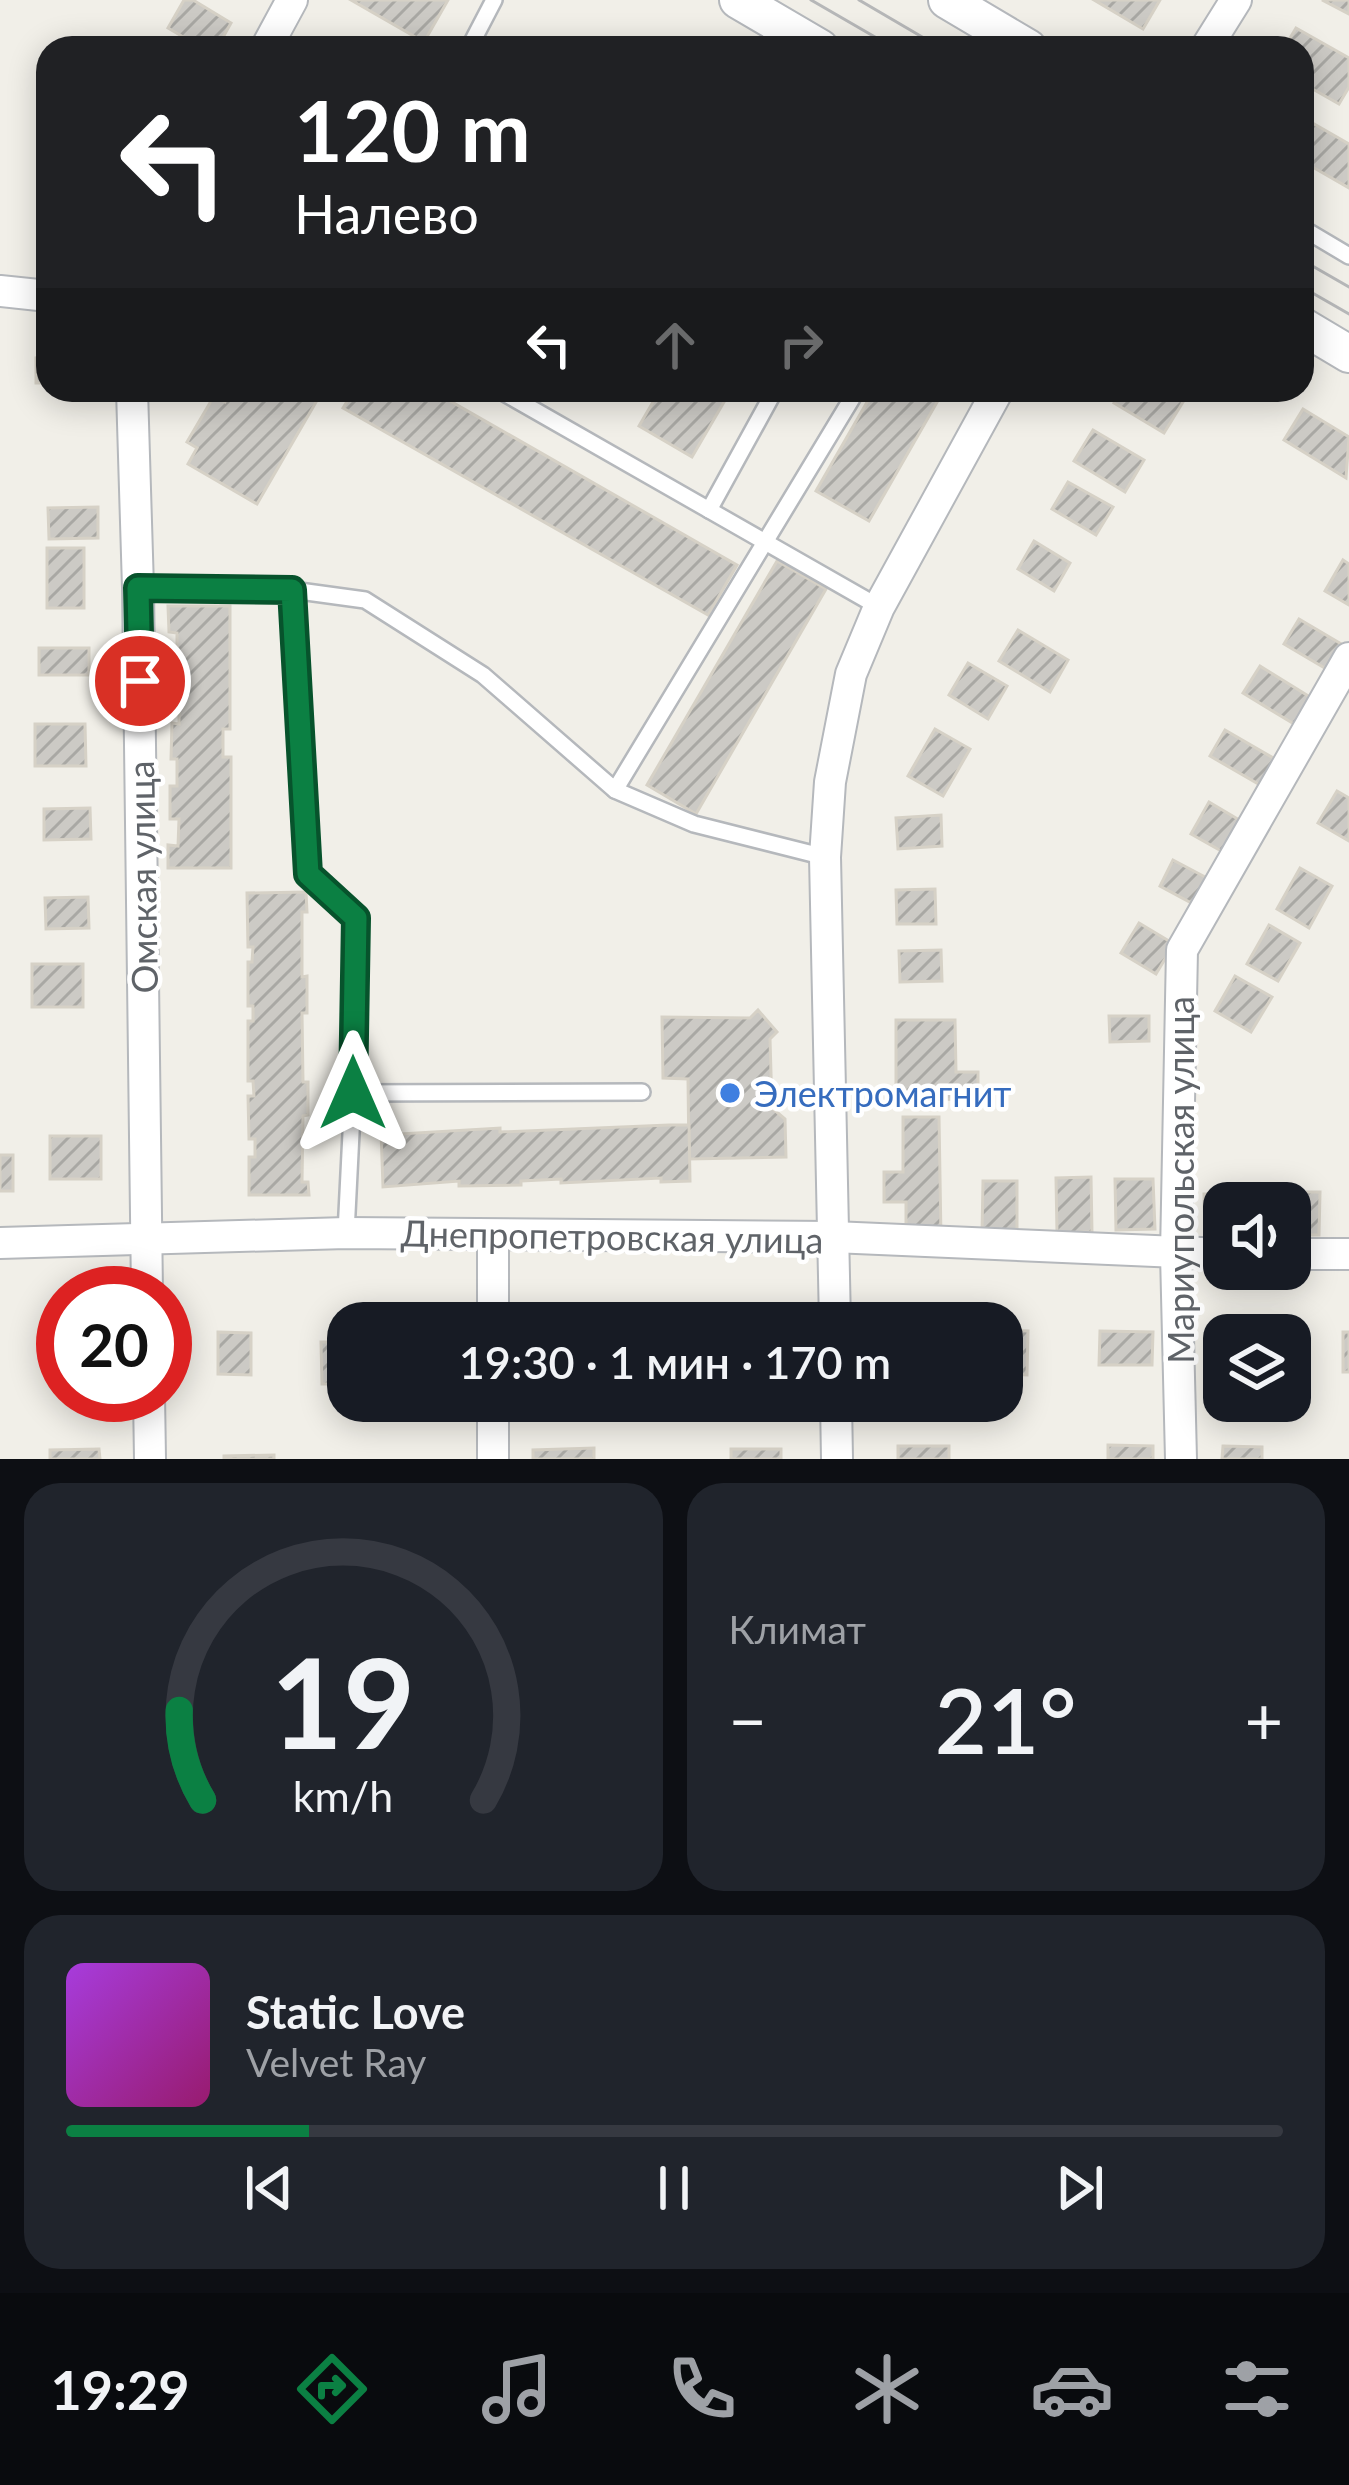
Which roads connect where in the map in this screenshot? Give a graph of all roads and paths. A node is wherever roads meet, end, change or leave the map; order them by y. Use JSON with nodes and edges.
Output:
{"nodes":[{"id":1,"x":292,"y":0,"type":"edge"},
{"id":2,"x":494,"y":0,"type":"edge"},
{"id":3,"x":738,"y":0,"type":"edge"},
{"id":4,"x":946,"y":0,"type":"edge"},
{"id":5,"x":1237,"y":0,"type":"edge"},
{"id":6,"x":272,"y":36,"type":"edge"},
{"id":7,"x":476,"y":36,"type":"edge"},
{"id":8,"x":800,"y":36,"type":"edge"},
{"id":9,"x":1008,"y":36,"type":"edge"},
{"id":10,"x":1214,"y":36,"type":"edge"},
{"id":11,"x":1314,"y":235,"type":"edge"},
{"id":12,"x":1349,"y":256,"type":"edge"},
{"id":13,"x":0,"y":291,"type":"edge"},
{"id":14,"x":36,"y":295,"type":"edge"},
{"id":15,"x":1314,"y":333,"type":"edge"},
{"id":16,"x":1349,"y":354,"type":"edge"},
{"id":17,"x":132,"y":402,"type":"edge"},
{"id":18,"x":520,"y":402,"type":"edge"},
{"id":19,"x":768,"y":402,"type":"edge"},
{"id":20,"x":850,"y":402,"type":"edge"},
{"id":21,"x":991,"y":402,"type":"edge"},
{"id":22,"x":709,"y":510,"type":"junction"},
{"id":23,"x":764,"y":544,"type":"junction"},
{"id":24,"x":138,"y":588,"type":"junction"},
{"id":25,"x":292,"y":590,"type":"junction"},
{"id":26,"x":879,"y":607,"type":"junction"},
{"id":27,"x":1349,"y":658,"type":"edge"},
{"id":28,"x":615,"y":790,"type":"junction"},
{"id":29,"x":825,"y":857,"type":"junction"},
{"id":30,"x":353,"y":1093,"type":"junction"},
{"id":31,"x":642,"y":1093,"type":"dead end"},
{"id":32,"x":346,"y":1233,"type":"junction"},
{"id":33,"x":494,"y":1235,"type":"junction"},
{"id":34,"x":833,"y":1238,"type":"junction"},
{"id":35,"x":146,"y":1240,"type":"junction"},
{"id":36,"x":0,"y":1243,"type":"edge"},
{"id":37,"x":1176,"y":1254,"type":"junction"},
{"id":38,"x":1203,"y":1254,"type":"edge"},
{"id":39,"x":1311,"y":1254,"type":"edge"},
{"id":40,"x":1349,"y":1254,"type":"edge"},
{"id":41,"x":146,"y":1266,"type":"edge"},
{"id":42,"x":494,"y":1302,"type":"edge"},
{"id":43,"x":835,"y":1302,"type":"edge"},
{"id":44,"x":148,"y":1422,"type":"edge"},
{"id":45,"x":493,"y":1422,"type":"edge"},
{"id":46,"x":836,"y":1422,"type":"edge"},
{"id":47,"x":149,"y":1459,"type":"edge"},
{"id":48,"x":493,"y":1459,"type":"edge"},
{"id":49,"x":837,"y":1459,"type":"edge"},
{"id":50,"x":1181,"y":1459,"type":"edge"}],
"edges":[{"from":1,"to":6,"type":"street"},
{"from":2,"to":7,"type":"lane"},
{"from":3,"to":8,"type":"street"},
{"from":4,"to":9,"type":"street"},
{"from":5,"to":10,"type":"street"},
{"from":11,"to":12,"type":"lane"},
{"from":13,"to":14,"type":"street"},
{"from":15,"to":16,"type":"street"},
{"from":17,"to":24,"type":"street","name":"Омская улица"},
{"from":18,"to":22,"type":"lane"},
{"from":19,"to":22,"type":"lane"},
{"from":20,"to":23,"type":"lane"},
{"from":21,"to":26,"type":"street"},
{"from":22,"to":23,"type":"lane"},
{"from":23,"to":26,"type":"lane"},
{"from":23,"to":28,"type":"lane"},
{"from":24,"to":25,"type":"lane"},
{"from":24,"to":35,"type":"street","name":"Омская улица"},
{"from":25,"to":28,"type":"lane"},
{"from":25,"to":30,"type":"lane"},
{"from":26,"to":29,"type":"street"},
{"from":27,"to":37,"type":"street","name":"Мариупольская улица"},
{"from":28,"to":29,"type":"lane"},
{"from":29,"to":34,"type":"street"},
{"from":30,"to":31,"type":"lane"},
{"from":30,"to":32,"type":"lane"},
{"from":32,"to":33,"type":"street","name":"Днепропетровская улица"},
{"from":32,"to":35,"type":"street","name":"Днепропетровская улица"},
{"from":33,"to":34,"type":"street","name":"Днепропетровская улица"},
{"from":33,"to":42,"type":"street"},
{"from":34,"to":37,"type":"street","name":"Днепропетровская улица"},
{"from":34,"to":43,"type":"street"},
{"from":35,"to":36,"type":"street","name":"Днепропетровская улица"},
{"from":35,"to":41,"type":"street","name":"Омская улица"},
{"from":37,"to":38,"type":"street","name":"Днепропетровская улица"},
{"from":37,"to":50,"type":"street","name":"Мариупольская улица"},
{"from":39,"to":40,"type":"street"},
{"from":44,"to":47,"type":"street"},
{"from":45,"to":48,"type":"street"},
{"from":46,"to":49,"type":"street"}]}
